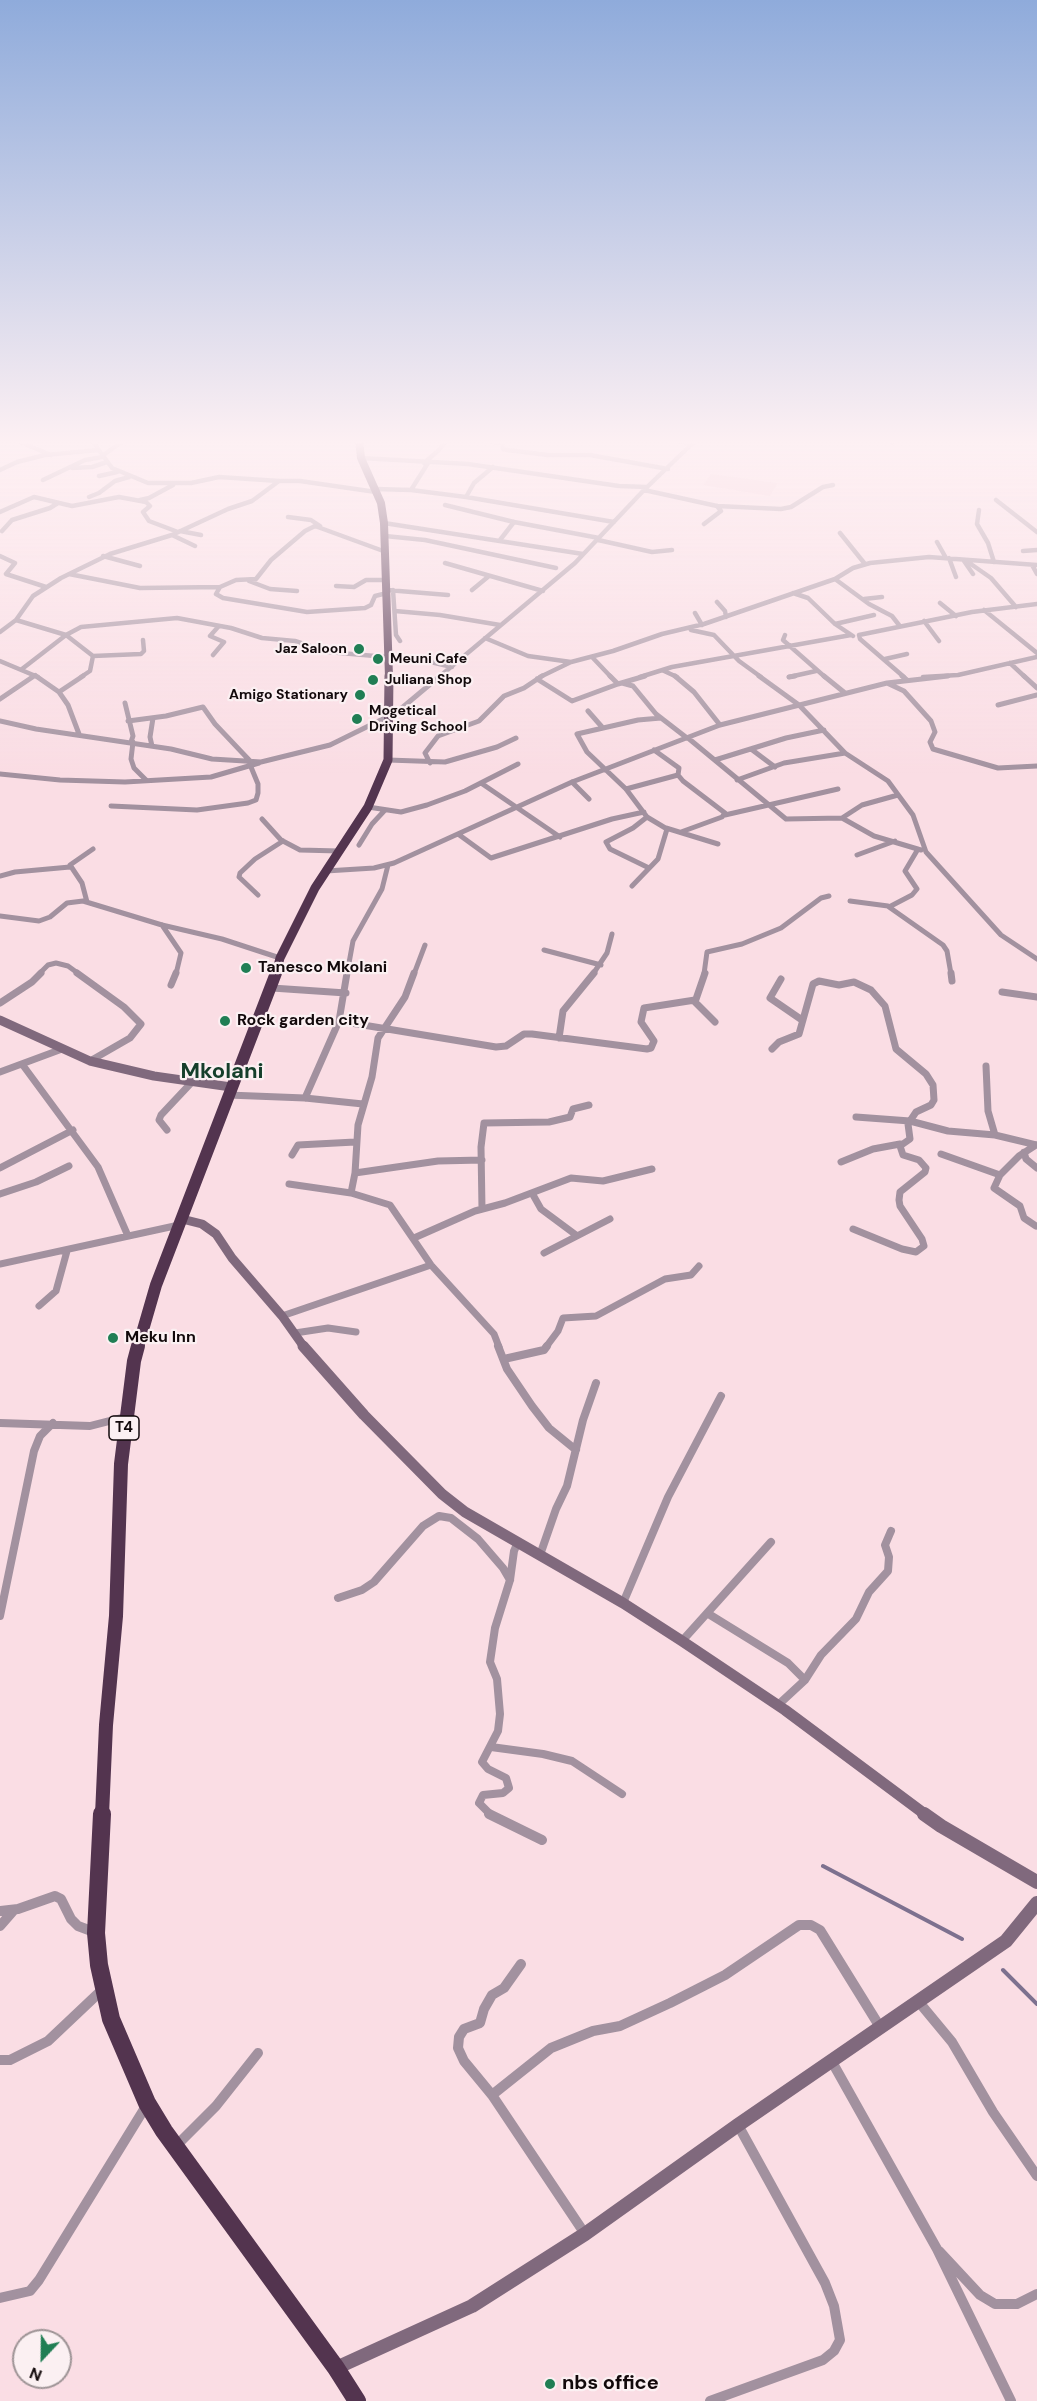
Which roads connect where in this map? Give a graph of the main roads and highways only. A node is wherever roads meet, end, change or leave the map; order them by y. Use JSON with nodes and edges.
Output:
{"nodes":[{"id":1,"x":386,"y":551,"type":"edge"},
{"id":2,"x":357,"y":2401,"type":"edge"}],
"edges":[{"from":1,"to":2,"type":"highway","number":"T4"}]}
